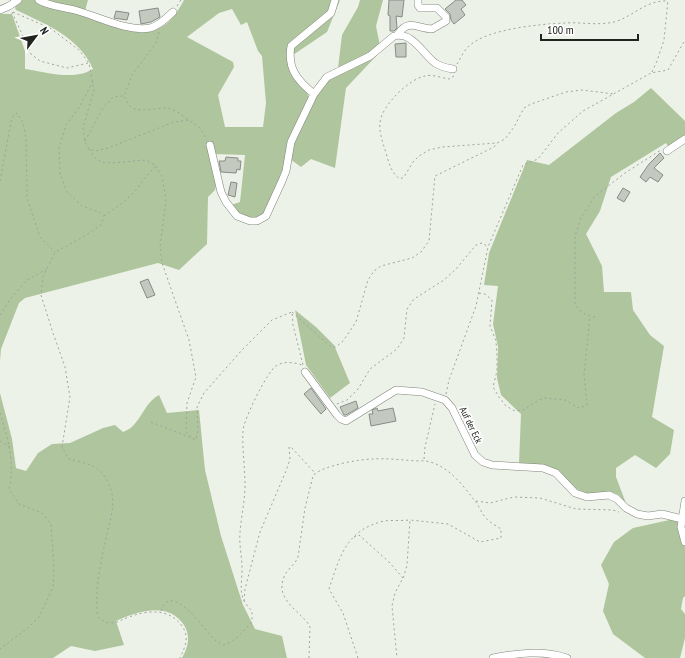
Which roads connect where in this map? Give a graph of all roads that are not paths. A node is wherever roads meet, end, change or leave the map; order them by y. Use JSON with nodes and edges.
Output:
{"nodes":[{"id":1,"x":18,"y":0,"type":"edge"},
{"id":2,"x":40,"y":0,"type":"edge"},
{"id":3,"x":335,"y":0,"type":"edge"},
{"id":4,"x":418,"y":0,"type":"edge"},
{"id":5,"x":0,"y":10,"type":"edge"},
{"id":6,"x":173,"y":12,"type":"dead end"},
{"id":7,"x":398,"y":34,"type":"junction"},
{"id":8,"x":453,"y":69,"type":"road end"},
{"id":9,"x":314,"y":94,"type":"junction"},
{"id":10,"x":685,"y":139,"type":"edge"},
{"id":11,"x":210,"y":145,"type":"road end"},
{"id":12,"x":667,"y":151,"type":"road end"},
{"id":13,"x":305,"y":372,"type":"dead end"},
{"id":14,"x":685,"y":501,"type":"edge"},
{"id":15,"x":682,"y":519,"type":"junction"},
{"id":16,"x":685,"y":542,"type":"edge"},
{"id":17,"x":493,"y":658,"type":"edge"},
{"id":18,"x":567,"y":658,"type":"edge"}],
"edges":[{"from":1,"to":5,"type":"street"},
{"from":2,"to":6,"type":"street"},
{"from":3,"to":9,"type":"street"},
{"from":4,"to":7,"type":"street"},
{"from":7,"to":8,"type":"street"},
{"from":7,"to":9,"type":"street"},
{"from":9,"to":11,"type":"street"},
{"from":10,"to":12,"type":"street"},
{"from":13,"to":15,"type":"street","name":"Auf der Eck"},
{"from":14,"to":15,"type":"street"},
{"from":15,"to":16,"type":"street"},
{"from":17,"to":18,"type":"street"}]}
